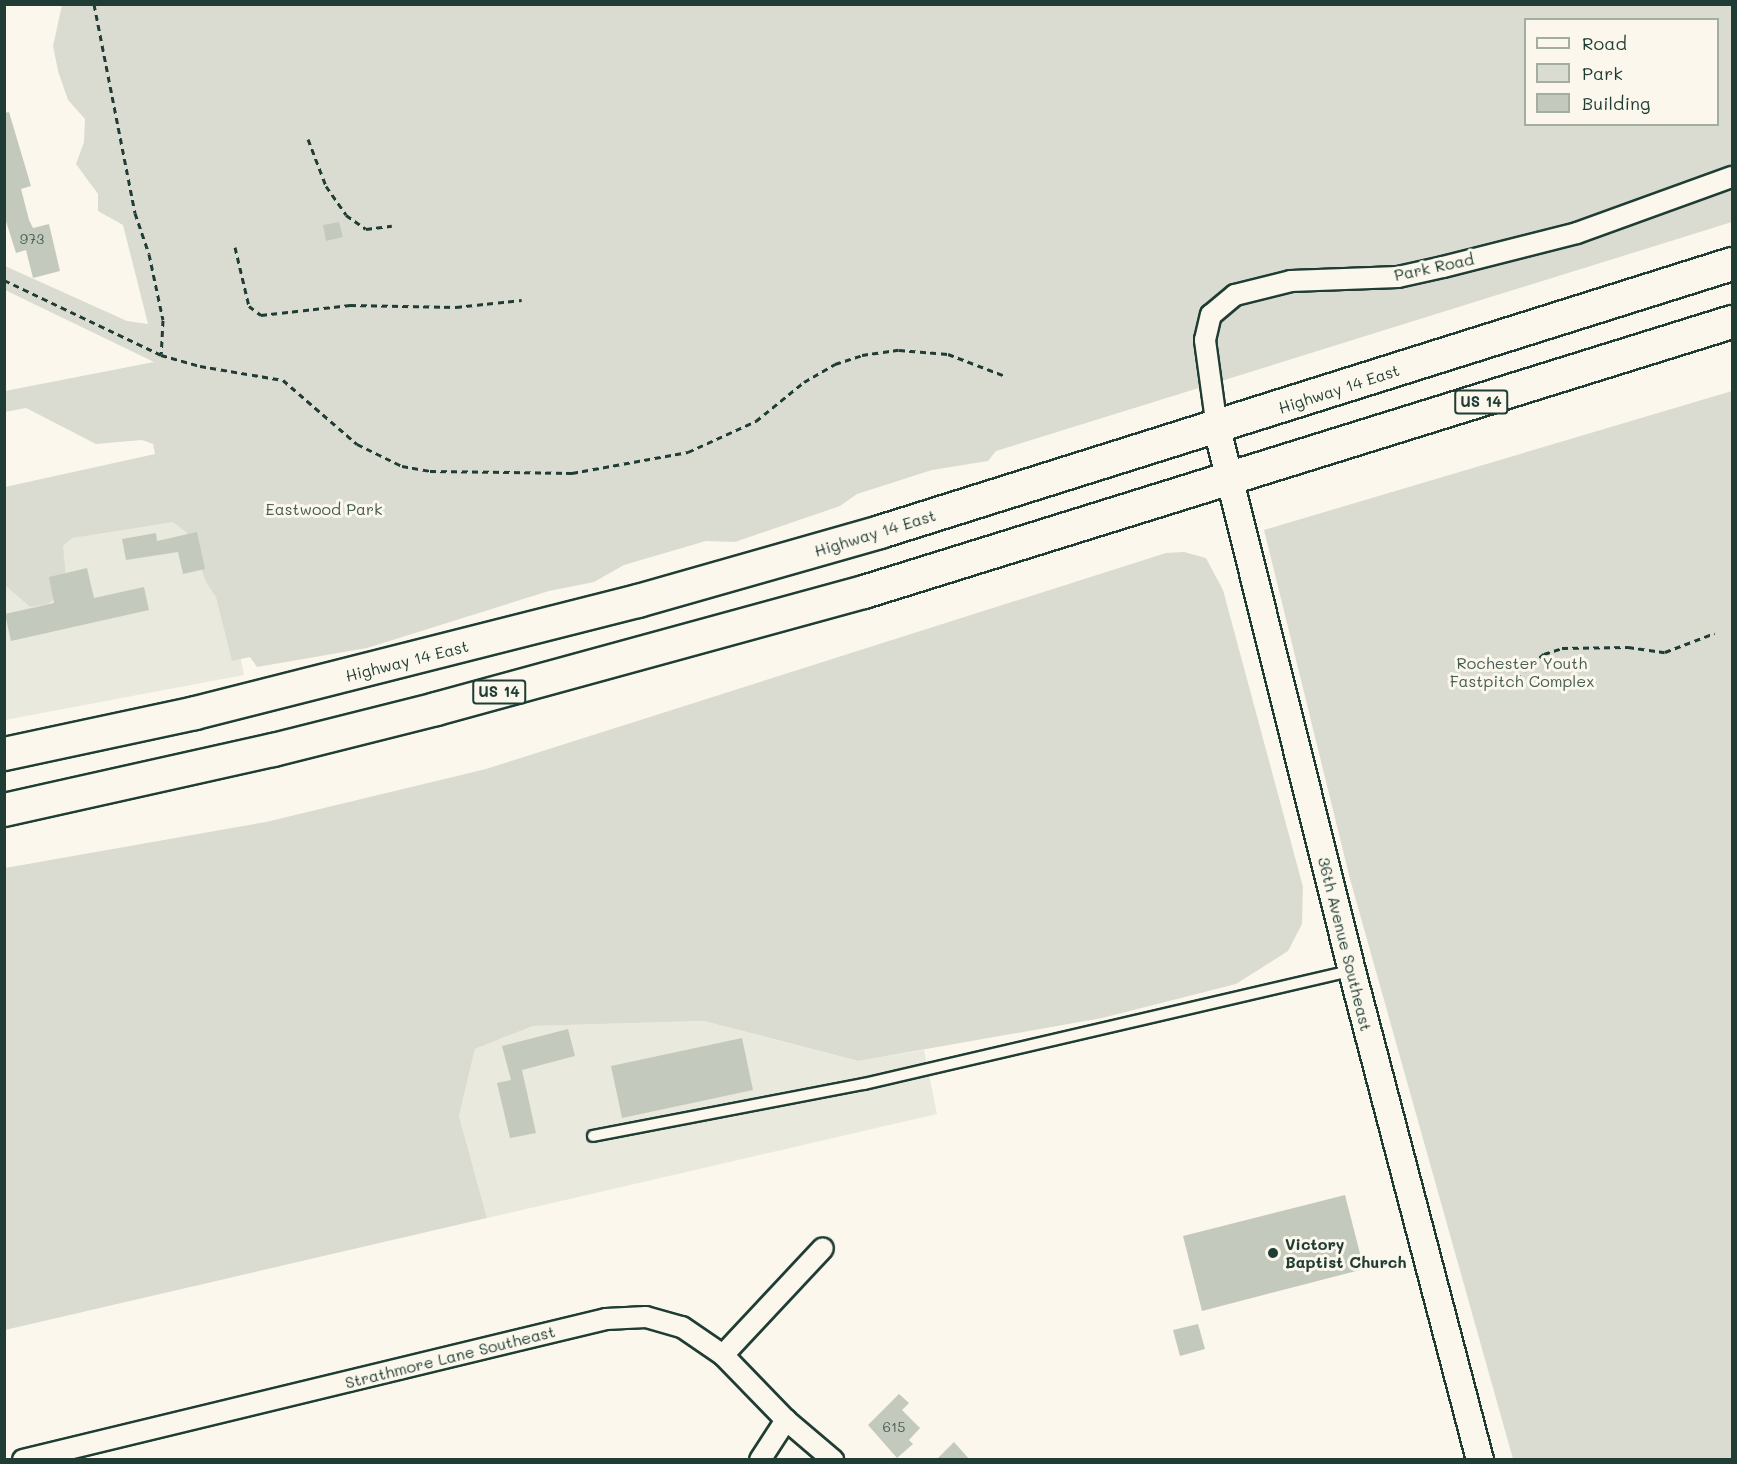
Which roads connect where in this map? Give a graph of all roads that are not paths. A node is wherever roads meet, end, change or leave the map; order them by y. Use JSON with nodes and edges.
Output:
{"nodes":[{"id":1,"x":1732,"y":177,"type":"edge"},
{"id":2,"x":1732,"y":264,"type":"edge"},
{"id":3,"x":1732,"y":322,"type":"edge"},
{"id":4,"x":1217,"y":428,"type":"junction"},
{"id":5,"x":1229,"y":480,"type":"junction"},
{"id":6,"x":4,"y":754,"type":"edge"},
{"id":7,"x":4,"y":810,"type":"edge"},
{"id":8,"x":1352,"y":971,"type":"junction"},
{"id":9,"x":592,"y":1136,"type":"dead end"},
{"id":10,"x":824,"y":1248,"type":"dead end"},
{"id":11,"x":723,"y":1355,"type":"junction"},
{"id":12,"x":786,"y":1420,"type":"junction"},
{"id":13,"x":23,"y":1460,"type":"edge"},
{"id":14,"x":760,"y":1460,"type":"edge"},
{"id":15,"x":833,"y":1460,"type":"edge"},
{"id":16,"x":1480,"y":1460,"type":"edge"}],
"edges":[{"from":1,"to":4,"type":"street","name":"Park Road"},
{"from":2,"to":4,"type":"main road","name":"Highway 14 East"},
{"from":3,"to":5,"type":"main road","number":"US 14"},
{"from":4,"to":5,"type":"street","name":"36th Avenue Southeast"},
{"from":4,"to":6,"type":"main road","name":"Highway 14 East"},
{"from":5,"to":7,"type":"main road","number":"US 14"},
{"from":5,"to":8,"type":"street","name":"36th Avenue Southeast"},
{"from":8,"to":9,"type":"lane"},
{"from":8,"to":16,"type":"street","name":"36th Avenue Southeast"},
{"from":10,"to":11,"type":"street"},
{"from":11,"to":12,"type":"street","name":"Strathmore Lane Southeast"},
{"from":11,"to":13,"type":"street","name":"Strathmore Lane Southeast"},
{"from":12,"to":14,"type":"street"},
{"from":12,"to":15,"type":"street","name":"Strathmore Lane Southeast"}]}
